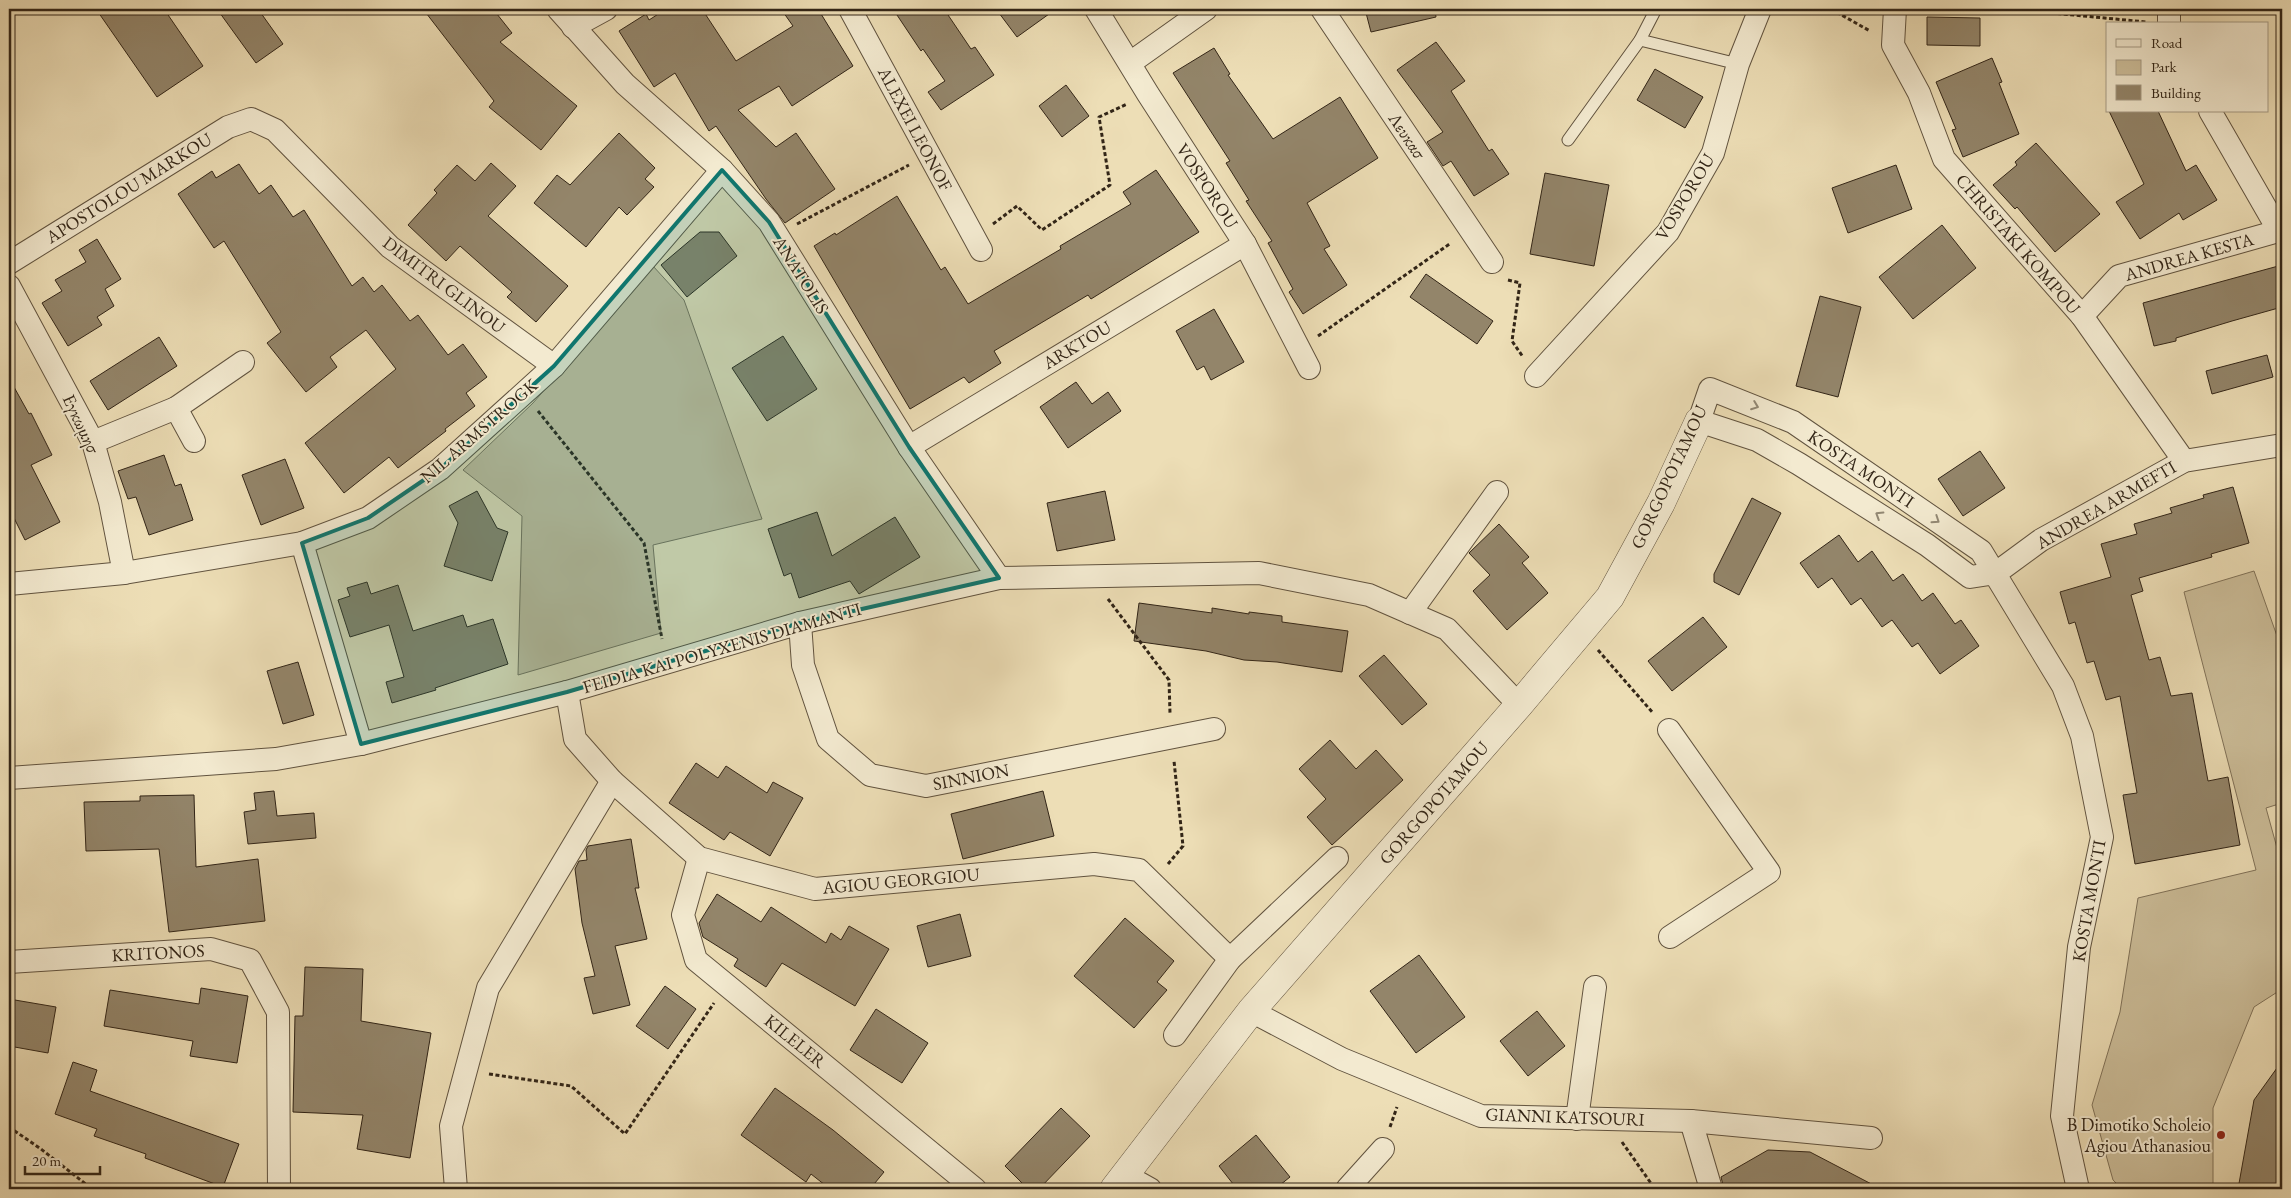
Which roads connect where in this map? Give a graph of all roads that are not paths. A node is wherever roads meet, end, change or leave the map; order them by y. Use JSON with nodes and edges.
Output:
{"nodes":[{"id":1,"x":558,"y":9,"type":"edge"},
{"id":2,"x":606,"y":9,"type":"edge"},
{"id":3,"x":850,"y":9,"type":"edge"},
{"id":4,"x":1096,"y":9,"type":"edge"},
{"id":5,"x":1206,"y":9,"type":"edge"},
{"id":6,"x":1322,"y":9,"type":"edge"},
{"id":7,"x":1656,"y":9,"type":"edge"},
{"id":8,"x":1760,"y":9,"type":"edge"},
{"id":9,"x":1894,"y":9,"type":"edge"},
{"id":10,"x":573,"y":27,"type":"junction"},
{"id":11,"x":1640,"y":40,"type":"junction"},
{"id":12,"x":1130,"y":63,"type":"junction"},
{"id":13,"x":1738,"y":64,"type":"junction"},
{"id":14,"x":2211,"y":112,"type":"edge"},
{"id":15,"x":251,"y":119,"type":"joint"},
{"id":16,"x":1568,"y":140,"type":"dead end"},
{"id":17,"x":722,"y":170,"type":"junction"},
{"id":18,"x":2281,"y":231,"type":"edge"},
{"id":19,"x":977,"y":244,"type":"road end"},
{"id":20,"x":1245,"y":244,"type":"junction"},
{"id":21,"x":9,"y":262,"type":"edge"},
{"id":22,"x":1492,"y":262,"type":"road end"},
{"id":23,"x":9,"y":286,"type":"edge"},
{"id":24,"x":2082,"y":316,"type":"junction"},
{"id":25,"x":1304,"y":358,"type":"road end"},
{"id":26,"x":242,"y":362,"type":"dead end"},
{"id":27,"x":554,"y":366,"type":"junction"},
{"id":28,"x":1536,"y":376,"type":"road end"},
{"id":29,"x":1710,"y":389,"type":"joint"},
{"id":30,"x":176,"y":408,"type":"junction"},
{"id":31,"x":1699,"y":421,"type":"junction"},
{"id":32,"x":194,"y":441,"type":"dead end"},
{"id":33,"x":93,"y":442,"type":"junction"},
{"id":34,"x":2282,"y":445,"type":"edge"},
{"id":35,"x":909,"y":447,"type":"junction"},
{"id":36,"x":2184,"y":460,"type":"junction"},
{"id":37,"x":1497,"y":492,"type":"dead end"},
{"id":38,"x":302,"y":543,"type":"junction"},
{"id":39,"x":1996,"y":573,"type":"junction"},
{"id":40,"x":124,"y":574,"type":"junction"},
{"id":41,"x":998,"y":578,"type":"junction"},
{"id":42,"x":9,"y":584,"type":"edge"},
{"id":43,"x":1410,"y":613,"type":"junction"},
{"id":44,"x":800,"y":623,"type":"junction"},
{"id":45,"x":568,"y":692,"type":"junction"},
{"id":46,"x":1520,"y":705,"type":"junction"},
{"id":47,"x":1214,"y":729,"type":"dead end"},
{"id":48,"x":1669,"y":730,"type":"road end"},
{"id":49,"x":361,"y":744,"type":"junction"},
{"id":50,"x":9,"y":778,"type":"edge"},
{"id":51,"x":612,"y":781,"type":"junction"},
{"id":52,"x":700,"y":858,"type":"junction"},
{"id":53,"x":1337,"y":858,"type":"dead end"},
{"id":54,"x":1670,"y":937,"type":"dead end"},
{"id":55,"x":1230,"y":959,"type":"junction"},
{"id":56,"x":9,"y":962,"type":"edge"},
{"id":57,"x":1595,"y":987,"type":"dead end"},
{"id":58,"x":1251,"y":1011,"type":"junction"},
{"id":59,"x":1175,"y":1035,"type":"dead end"},
{"id":60,"x":1577,"y":1119,"type":"junction"},
{"id":61,"x":1691,"y":1121,"type":"junction"},
{"id":62,"x":1871,"y":1138,"type":"dead end"},
{"id":63,"x":1383,"y":1149,"type":"road end"},
{"id":64,"x":1120,"y":1182,"type":"edge"},
{"id":65,"x":279,"y":1189,"type":"edge"},
{"id":66,"x":456,"y":1189,"type":"edge"},
{"id":67,"x":975,"y":1189,"type":"edge"},
{"id":68,"x":1150,"y":1189,"type":"edge"},
{"id":69,"x":1347,"y":1189,"type":"edge"},
{"id":70,"x":1711,"y":1189,"type":"edge"},
{"id":71,"x":2078,"y":1189,"type":"edge"}],
"edges":[{"from":1,"to":10,"type":"street","name":"ANATOLIS"},
{"from":2,"to":10,"type":"street"},
{"from":3,"to":19,"type":"street","name":"ALEXEI LEONOF"},
{"from":4,"to":12,"type":"street","name":"VOSPOROU"},
{"from":5,"to":12,"type":"street"},
{"from":6,"to":22,"type":"street","name":"Λευκασ"},
{"from":7,"to":11,"type":"lane"},
{"from":8,"to":13,"type":"street","name":"VOSPOROU"},
{"from":9,"to":24,"type":"street","name":"CHRISTAKI KOMPOU"},
{"from":10,"to":17,"type":"street","name":"ANATOLIS"},
{"from":11,"to":13,"type":"lane"},
{"from":11,"to":16,"type":"lane"},
{"from":12,"to":20,"type":"street","name":"VOSPOROU"},
{"from":13,"to":28,"type":"street","name":"VOSPOROU"},
{"from":14,"to":18,"type":"street"},
{"from":15,"to":21,"type":"street","name":"APOSTOLOU MARKOU"},
{"from":15,"to":27,"type":"street","name":"DIMITRI GLINOU"},
{"from":17,"to":27,"type":"street","name":"NIL ARMSTROGK"},
{"from":17,"to":35,"type":"street","name":"ANATOLIS"},
{"from":18,"to":24,"type":"street","name":"ANDREA KESTA"},
{"from":20,"to":25,"type":"street","name":"VOSPOROU"},
{"from":20,"to":35,"type":"street","name":"ARKTOU"},
{"from":23,"to":33,"type":"street","name":"Εγκωμησ"},
{"from":24,"to":36,"type":"street","name":"CHRISTAKI KOMPOU"},
{"from":26,"to":30,"type":"street"},
{"from":27,"to":38,"type":"street","name":"NIL ARMSTROGK"},
{"from":29,"to":31,"type":"street","name":"GORGOPOTAMOU"},
{"from":29,"to":39,"type":"street","name":"KOSTA MONTI","one_way":true},
{"from":30,"to":32,"type":"street"},
{"from":30,"to":33,"type":"street"},
{"from":39,"to":31,"type":"street","name":"KOSTA MONTI","one_way":true},
{"from":31,"to":46,"type":"street","name":"GORGOPOTAMOU"},
{"from":33,"to":40,"type":"street","name":"Εγκωμησ"},
{"from":34,"to":36,"type":"street","name":"ANDREA ARMEFTI"},
{"from":35,"to":41,"type":"street","name":"ANATOLIS"},
{"from":36,"to":39,"type":"street","name":"ANDREA ARMEFTI"},
{"from":37,"to":43,"type":"street"},
{"from":38,"to":40,"type":"street","name":"NIL ARMSTROGK"},
{"from":38,"to":49,"type":"street"},
{"from":39,"to":71,"type":"street","name":"KOSTA MONTI"},
{"from":40,"to":42,"type":"street","name":"NIL ARMSTROGK"},
{"from":41,"to":43,"type":"street","name":"FEIDIA KAI POLYXENIS DIAMANTI"},
{"from":41,"to":44,"type":"street","name":"FEIDIA KAI POLYXENIS DIAMANTI"},
{"from":43,"to":46,"type":"street","name":"FEIDIA KAI POLYXENIS DIAMANTI"},
{"from":44,"to":45,"type":"street","name":"FEIDIA KAI POLYXENIS DIAMANTI"},
{"from":44,"to":47,"type":"street","name":"SINNION"},
{"from":45,"to":49,"type":"street","name":"FEIDIA KAI POLYXENIS DIAMANTI"},
{"from":45,"to":51,"type":"street","name":"AGIOU GEORGIOU"},
{"from":46,"to":58,"type":"street","name":"GORGOPOTAMOU"},
{"from":48,"to":54,"type":"street"},
{"from":49,"to":50,"type":"street","name":"FEIDIA KAI POLYXENIS DIAMANTI"},
{"from":51,"to":52,"type":"street","name":"AGIOU GEORGIOU"},
{"from":51,"to":66,"type":"street"},
{"from":52,"to":55,"type":"street","name":"AGIOU GEORGIOU"},
{"from":52,"to":67,"type":"street","name":"KILELER"},
{"from":53,"to":55,"type":"street"},
{"from":55,"to":59,"type":"street"},
{"from":56,"to":65,"type":"street","name":"KRITONOS"},
{"from":57,"to":60,"type":"street"},
{"from":58,"to":60,"type":"street","name":"GIANNI KATSOURI"},
{"from":58,"to":64,"type":"street","name":"GORGOPOTAMOU"},
{"from":60,"to":61,"type":"street","name":"GIANNI KATSOURI"},
{"from":61,"to":62,"type":"street","name":"GIANNI KATSOURI"},
{"from":61,"to":70,"type":"street"},
{"from":63,"to":69,"type":"street"},
{"from":64,"to":68,"type":"street"}]}
